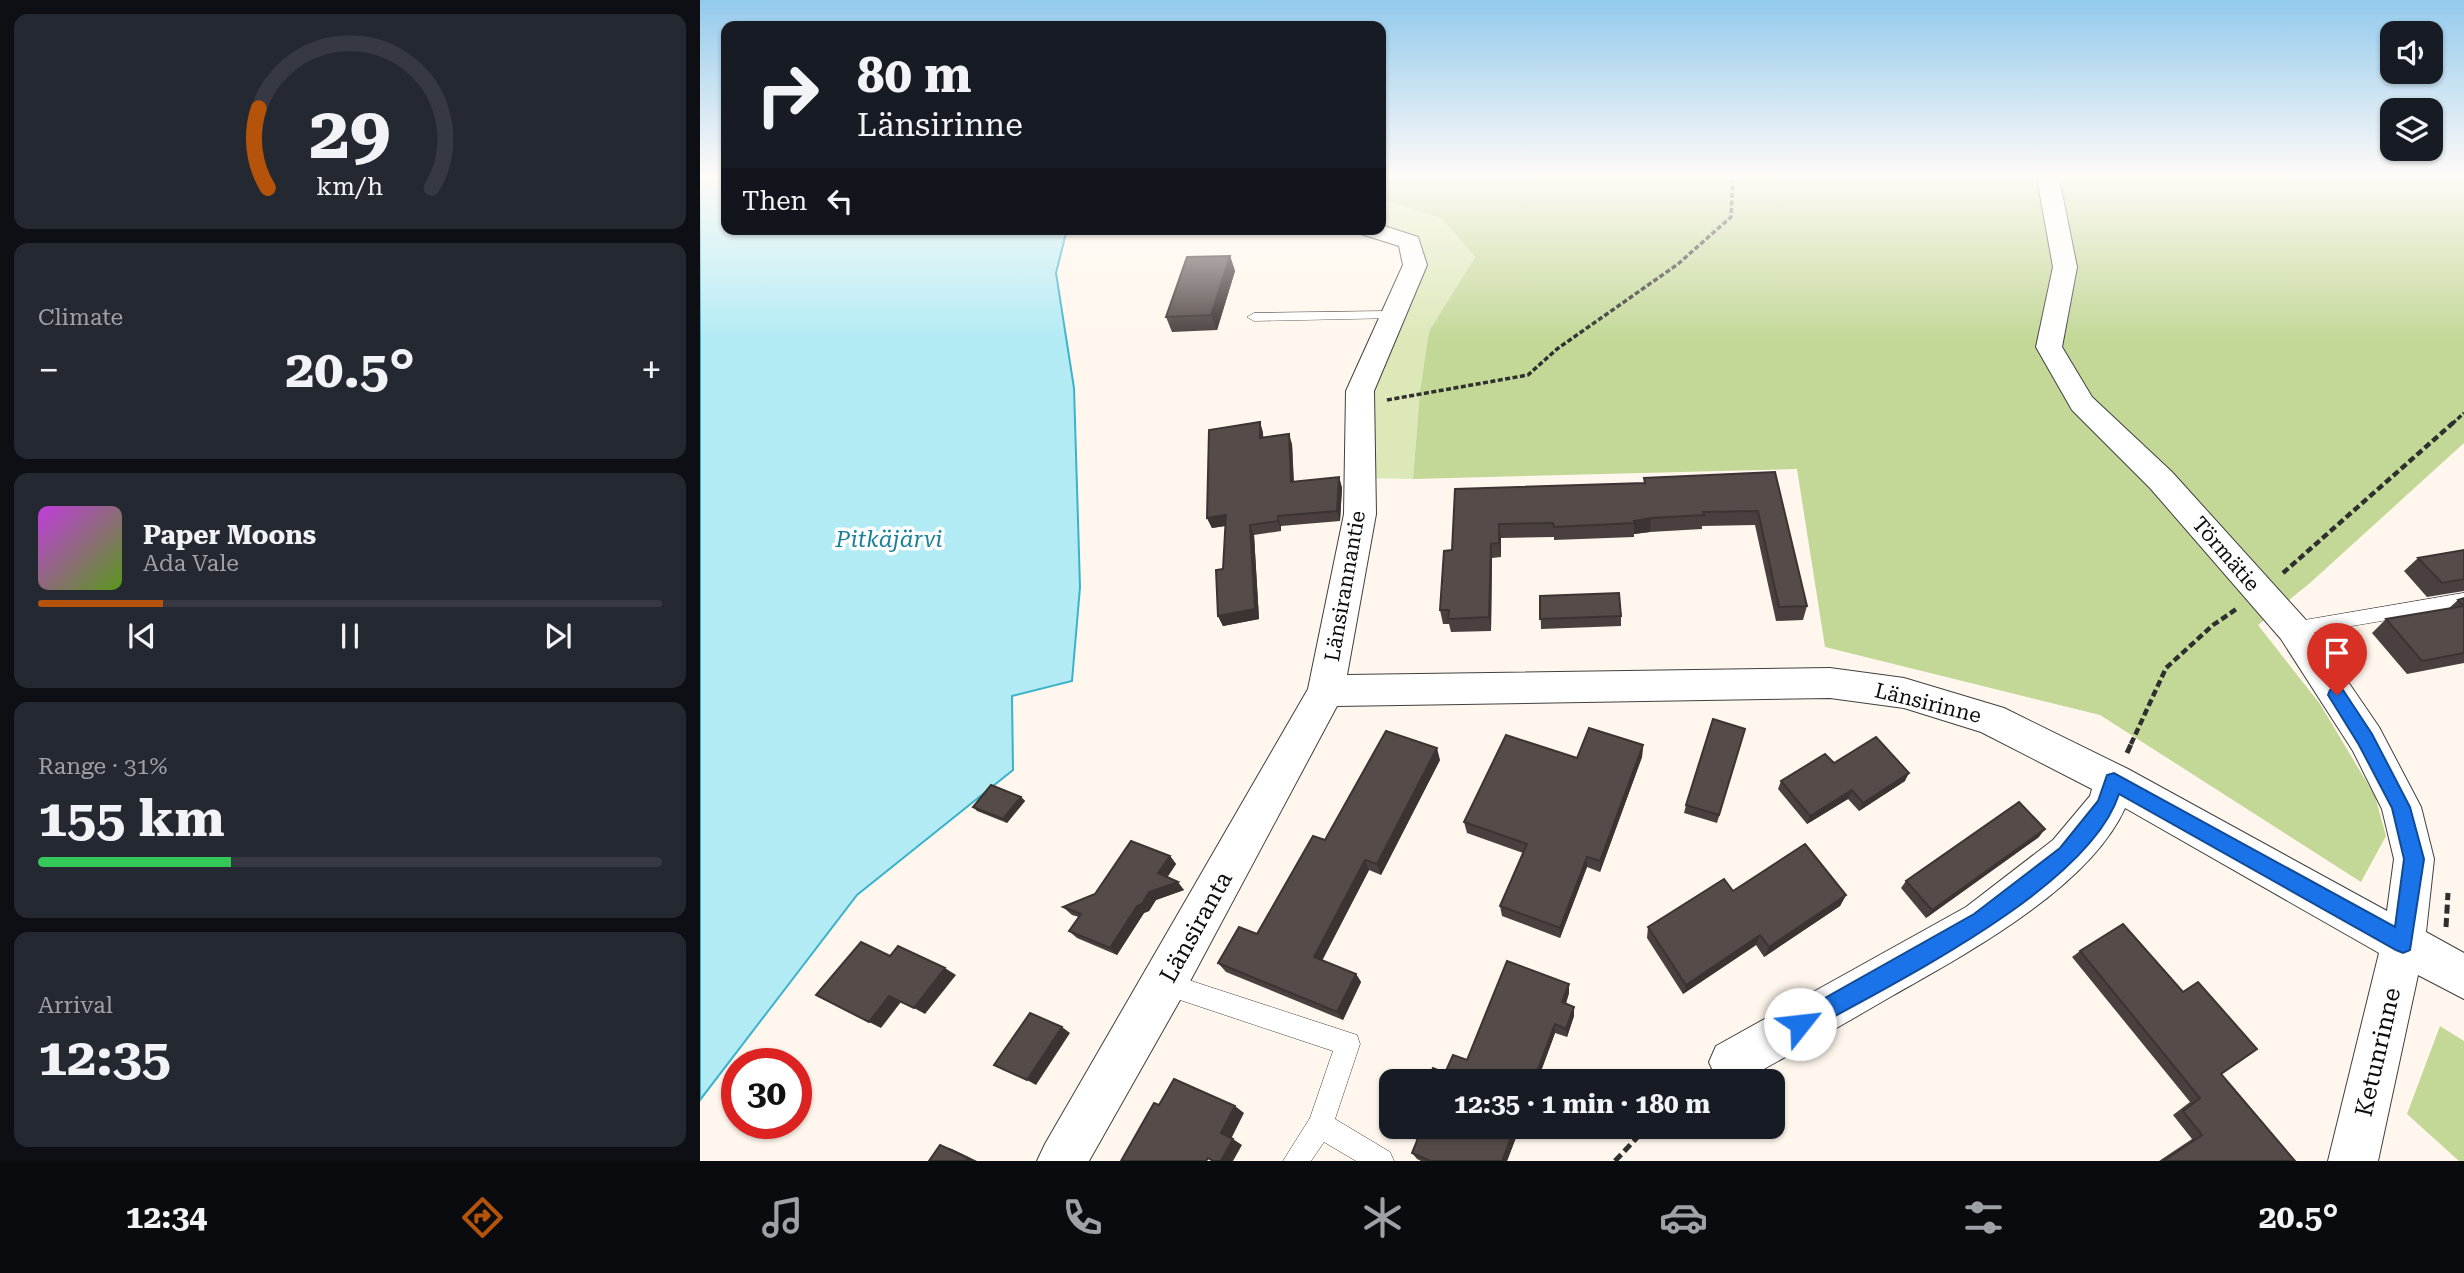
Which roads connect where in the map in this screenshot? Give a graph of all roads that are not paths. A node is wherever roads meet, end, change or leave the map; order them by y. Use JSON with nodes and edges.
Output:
{"nodes":[{"id":1,"x":2058,"y":232,"type":"edge"},
{"id":2,"x":1386,"y":234,"type":"edge"},
{"id":3,"x":1391,"y":315,"type":"junction"},
{"id":4,"x":1254,"y":317,"type":"dead end"},
{"id":5,"x":2464,"y":600,"type":"edge"},
{"id":6,"x":2293,"y":629,"type":"junction"},
{"id":7,"x":1326,"y":691,"type":"junction"},
{"id":8,"x":2114,"y":781,"type":"junction"},
{"id":9,"x":2403,"y":943,"type":"junction"},
{"id":10,"x":2464,"y":977,"type":"edge"},
{"id":11,"x":1164,"y":985,"type":"junction"},
{"id":12,"x":1732,"y":1062,"type":"dead end"},
{"id":13,"x":1320,"y":1125,"type":"junction"},
{"id":14,"x":1062,"y":1161,"type":"edge"},
{"id":15,"x":1296,"y":1161,"type":"edge"},
{"id":16,"x":1381,"y":1161,"type":"edge"},
{"id":17,"x":2353,"y":1161,"type":"edge"}],
"edges":[{"from":1,"to":6,"type":"street","name":"Törmätie"},
{"from":2,"to":3,"type":"street","name":"Länsirannantie"},
{"from":3,"to":4,"type":"lane"},
{"from":3,"to":7,"type":"street","name":"Länsirannantie"},
{"from":5,"to":6,"type":"lane"},
{"from":6,"to":9,"type":"street","name":"Törmätie"},
{"from":7,"to":8,"type":"street","name":"Länsirinne"},
{"from":7,"to":11,"type":"street","name":"Länsiranta"},
{"from":8,"to":9,"type":"street","name":"Länsirinne"},
{"from":8,"to":12,"type":"street"},
{"from":9,"to":10,"type":"street","name":"Länsirinne"},
{"from":9,"to":17,"type":"street","name":"Ketunrinne"},
{"from":11,"to":13,"type":"lane"},
{"from":11,"to":14,"type":"street","name":"Länsiranta"},
{"from":13,"to":15,"type":"lane"},
{"from":13,"to":16,"type":"lane"}]}
